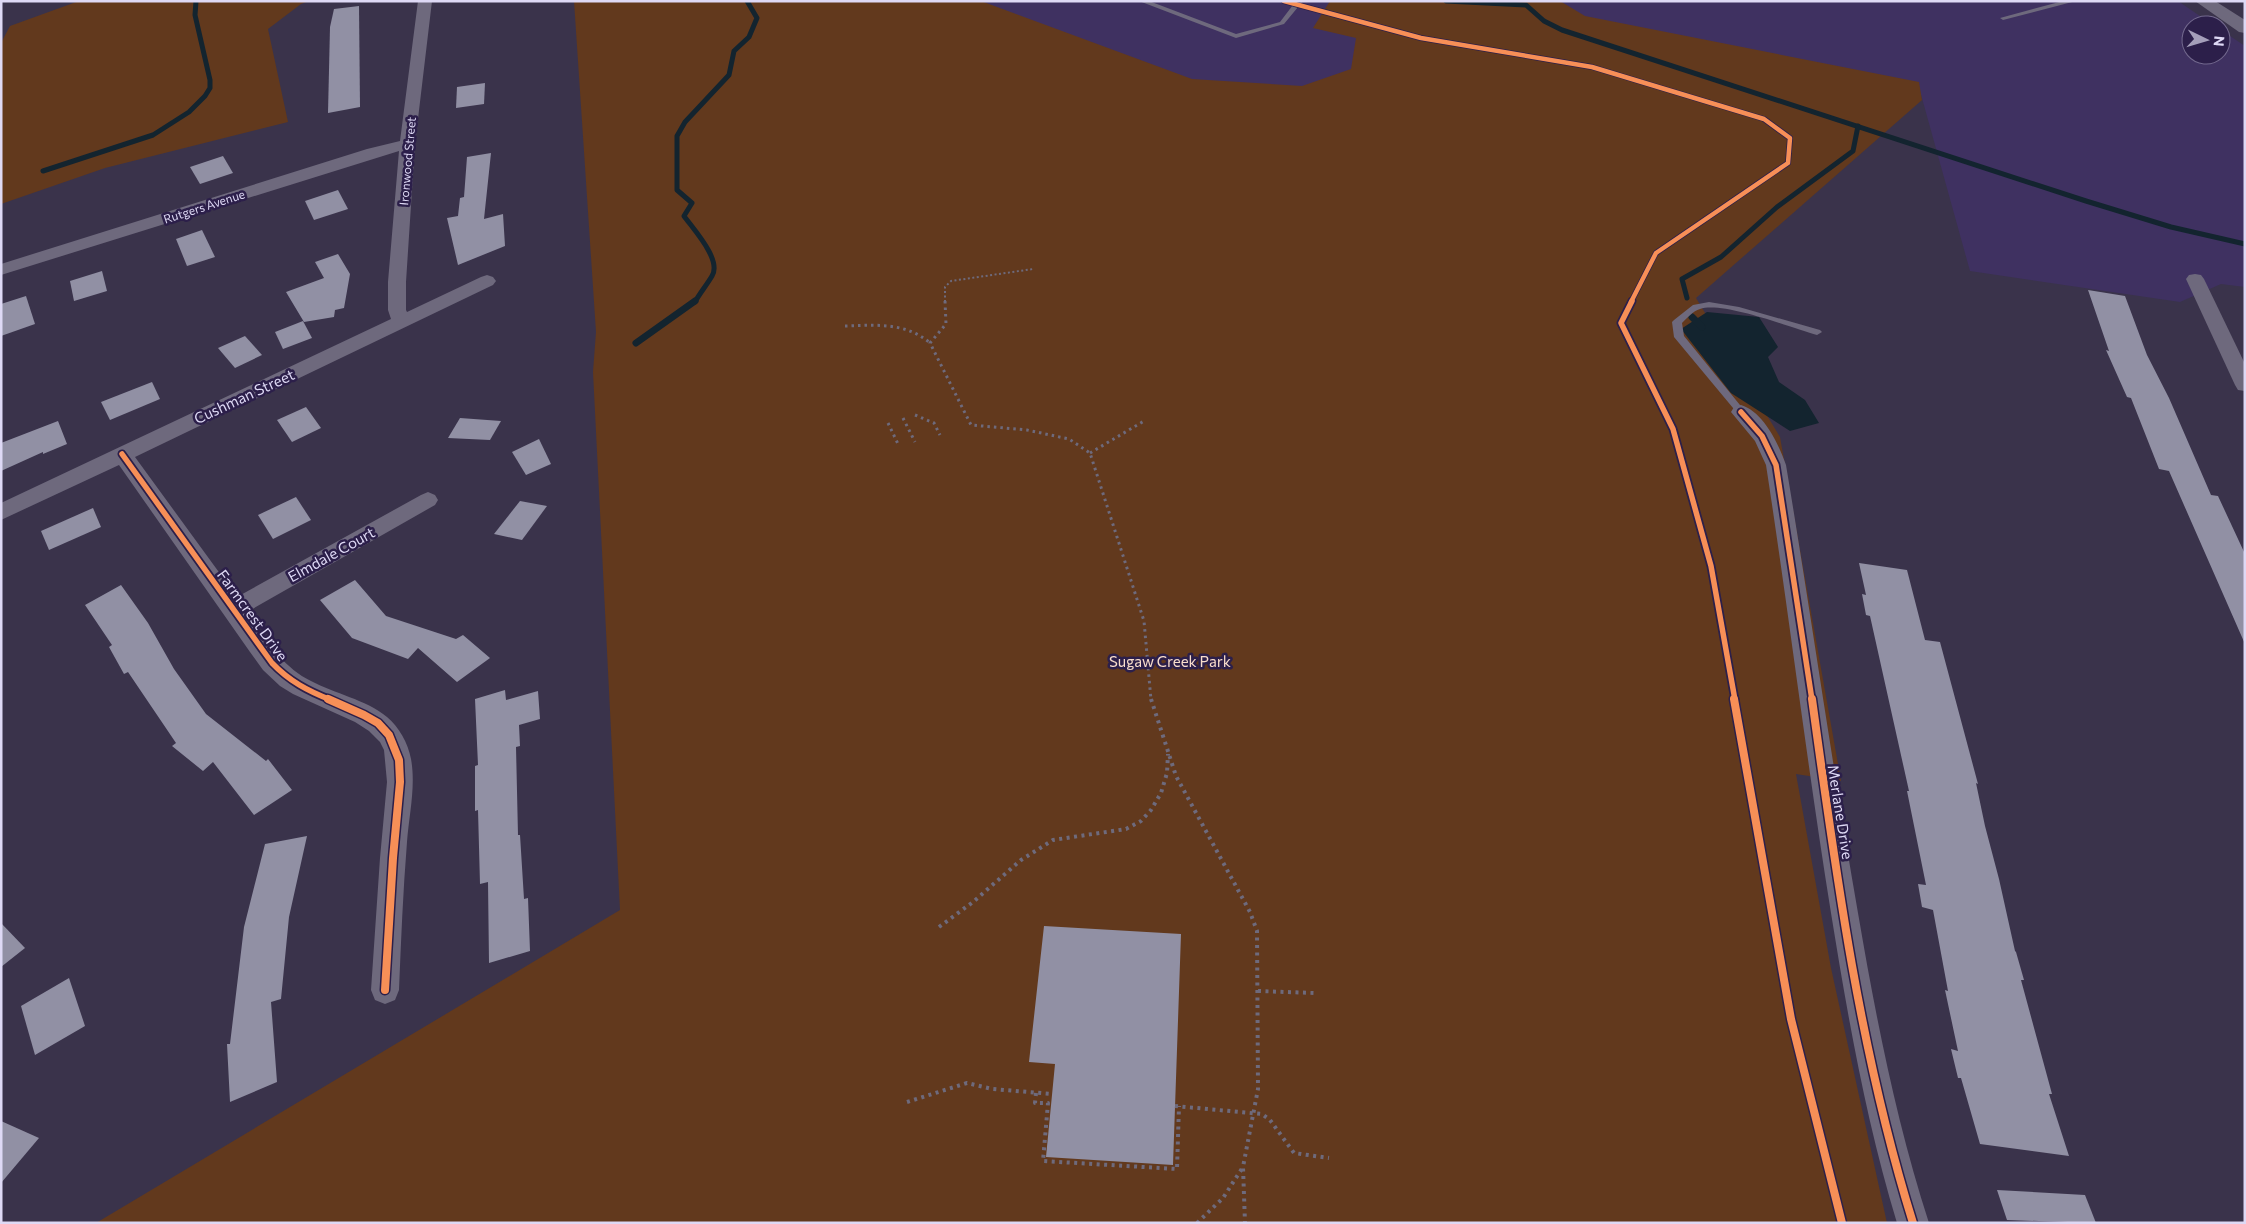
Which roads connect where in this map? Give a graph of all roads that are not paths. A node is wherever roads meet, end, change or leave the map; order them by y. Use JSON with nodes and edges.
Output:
{"nodes":[{"id":1,"x":425,"y":1,"type":"edge"},
{"id":2,"x":1142,"y":1,"type":"edge"},
{"id":3,"x":1300,"y":1,"type":"edge"},
{"id":4,"x":2073,"y":1,"type":"edge"},
{"id":5,"x":2203,"y":1,"type":"edge"},
{"id":6,"x":2003,"y":18,"type":"dead end"},
{"id":7,"x":2245,"y":28,"type":"edge"},
{"id":8,"x":408,"y":144,"type":"junction"},
{"id":9,"x":1,"y":270,"type":"edge"},
{"id":10,"x":2195,"y":279,"type":"dead end"},
{"id":11,"x":487,"y":281,"type":"dead end"},
{"id":12,"x":401,"y":322,"type":"junction"},
{"id":13,"x":1817,"y":332,"type":"dead end"},
{"id":14,"x":2245,"y":385,"type":"edge"},
{"id":15,"x":1741,"y":412,"type":"joint"},
{"id":16,"x":122,"y":454,"type":"junction"},
{"id":17,"x":428,"y":500,"type":"dead end"},
{"id":18,"x":1,"y":512,"type":"edge"},
{"id":19,"x":234,"y":609,"type":"junction"},
{"id":20,"x":385,"y":990,"type":"dead end"},
{"id":21,"x":1912,"y":1223,"type":"edge"}],
"edges":[{"from":1,"to":8,"type":"street","name":"Ironwood Street"},
{"from":2,"to":3,"type":"lane"},
{"from":4,"to":6,"type":"lane"},
{"from":5,"to":7,"type":"street"},
{"from":8,"to":9,"type":"street","name":"Rutgers Avenue"},
{"from":8,"to":12,"type":"street","name":"Ironwood Street"},
{"from":10,"to":14,"type":"street"},
{"from":11,"to":12,"type":"street","name":"Cushman Street"},
{"from":12,"to":16,"type":"street","name":"Cushman Street"},
{"from":13,"to":15,"type":"lane"},
{"from":15,"to":21,"type":"street","name":"Merlane Drive"},
{"from":16,"to":18,"type":"street","name":"Cushman Street"},
{"from":16,"to":19,"type":"street","name":"Farmcrest Drive"},
{"from":17,"to":19,"type":"street","name":"Elmdale Court"},
{"from":19,"to":20,"type":"street","name":"Farmcrest Drive"}]}
